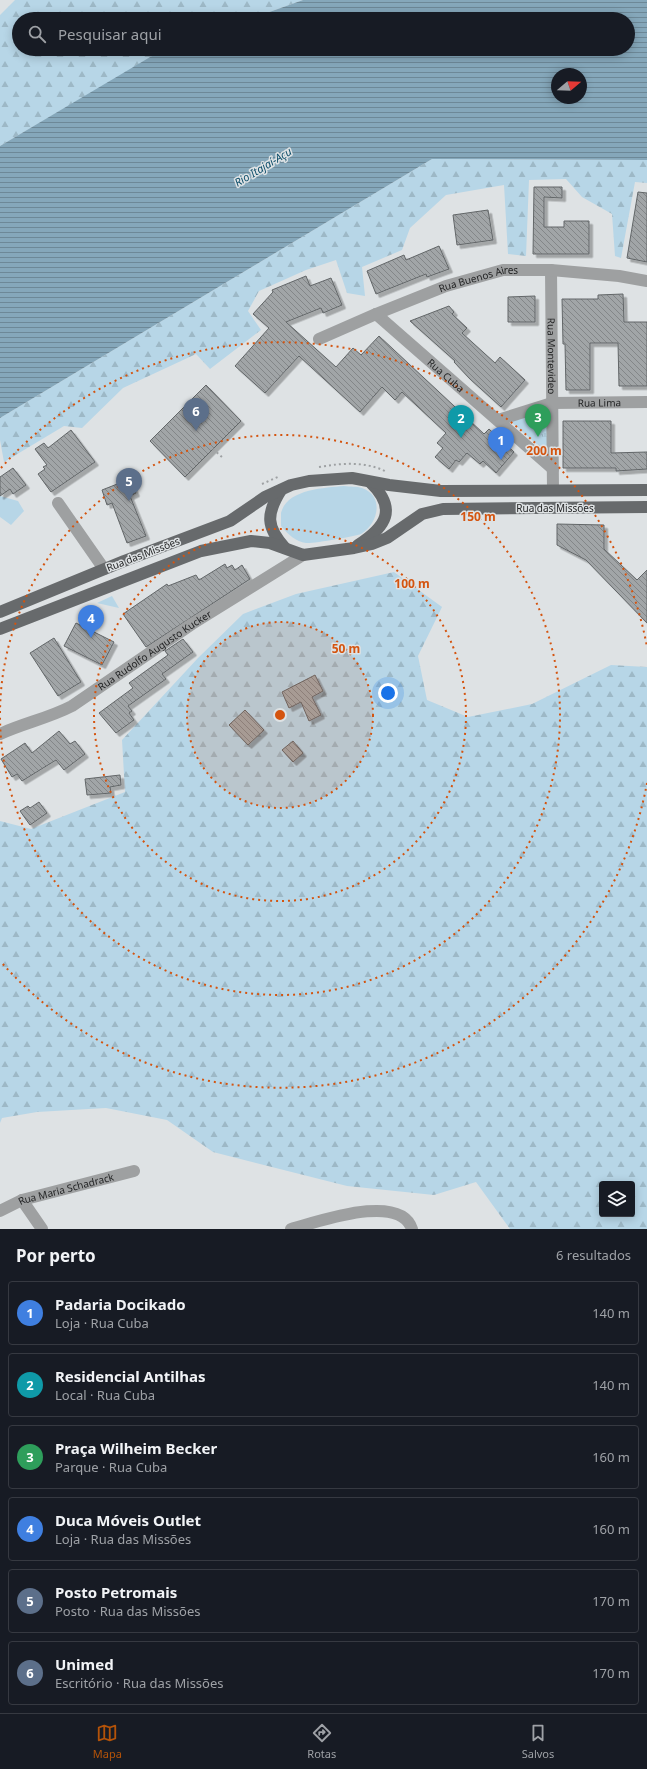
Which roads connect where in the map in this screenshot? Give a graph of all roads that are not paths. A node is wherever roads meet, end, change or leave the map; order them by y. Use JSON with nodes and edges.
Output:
{"nodes":[{"id":1,"x":551,"y":270,"type":"junction"},
{"id":2,"x":647,"y":281,"type":"edge"},
{"id":3,"x":376,"y":314,"type":"junction"},
{"id":4,"x":319,"y":339,"type":"dead end"},
{"id":5,"x":647,"y":402,"type":"edge"},
{"id":6,"x":552,"y":403,"type":"junction"},
{"id":7,"x":498,"y":420,"type":"junction"},
{"id":8,"x":553,"y":469,"type":"junction"},
{"id":9,"x":370,"y":482,"type":"junction"},
{"id":10,"x":281,"y":490,"type":"junction"},
{"id":11,"x":553,"y":490,"type":"junction"},
{"id":12,"x":647,"y":490,"type":"edge"},
{"id":13,"x":58,"y":503,"type":"dead end"},
{"id":14,"x":647,"y":508,"type":"edge"},
{"id":15,"x":354,"y":548,"type":"junction"},
{"id":16,"x":288,"y":550,"type":"junction"},
{"id":17,"x":303,"y":555,"type":"junction"},
{"id":18,"x":104,"y":568,"type":"junction"},
{"id":19,"x":0,"y":612,"type":"edge"},
{"id":20,"x":0,"y":629,"type":"edge"},
{"id":21,"x":0,"y":734,"type":"edge"},
{"id":22,"x":134,"y":1171,"type":"dead end"},
{"id":23,"x":22,"y":1200,"type":"junction"},
{"id":24,"x":0,"y":1211,"type":"edge"},
{"id":25,"x":42,"y":1229,"type":"edge"},
{"id":26,"x":291,"y":1229,"type":"edge"},
{"id":27,"x":412,"y":1229,"type":"edge"}],
"edges":[{"from":1,"to":2,"type":"street","name":"Rua Buenos Aires"},
{"from":1,"to":3,"type":"street","name":"Rua Buenos Aires"},
{"from":1,"to":6,"type":"street","name":"Rua Montevideo"},
{"from":3,"to":4,"type":"street","name":"Rua Buenos Aires"},
{"from":3,"to":7,"type":"street","name":"Rua Cuba"},
{"from":5,"to":6,"type":"street","name":"Rua Lima"},
{"from":6,"to":7,"type":"street","name":"Rua Lima"},
{"from":6,"to":8,"type":"street","name":"Rua Montevideo"},
{"from":7,"to":8,"type":"street","name":"Rua Cuba"},
{"from":8,"to":11,"type":"street","name":"Rua Montevideo"},
{"from":9,"to":10,"type":"main road"},
{"from":9,"to":11,"type":"main road","name":"Rua das Missões"},
{"from":9,"to":15,"type":"main road"},
{"from":10,"to":16,"type":"main road"},
{"from":10,"to":18,"type":"main road","name":"Rua das Missões"},
{"from":11,"to":12,"type":"main road","name":"Rua das Missões"},
{"from":13,"to":18,"type":"street"},
{"from":14,"to":15,"type":"main road","name":"Rua das Missões"},
{"from":15,"to":17,"type":"main road"},
{"from":16,"to":17,"type":"main road"},
{"from":16,"to":20,"type":"main road","name":"Rua das Missões"},
{"from":17,"to":21,"type":"street","name":"Rua Rudolfo Augusto Kucker"},
{"from":18,"to":19,"type":"main road","name":"Rua das Missões"},
{"from":22,"to":23,"type":"street","name":"Rua Maria Schadrack"},
{"from":23,"to":24,"type":"street","name":"Rua Maria Schadrack"},
{"from":23,"to":25,"type":"street"},
{"from":26,"to":27,"type":"street"}]}
